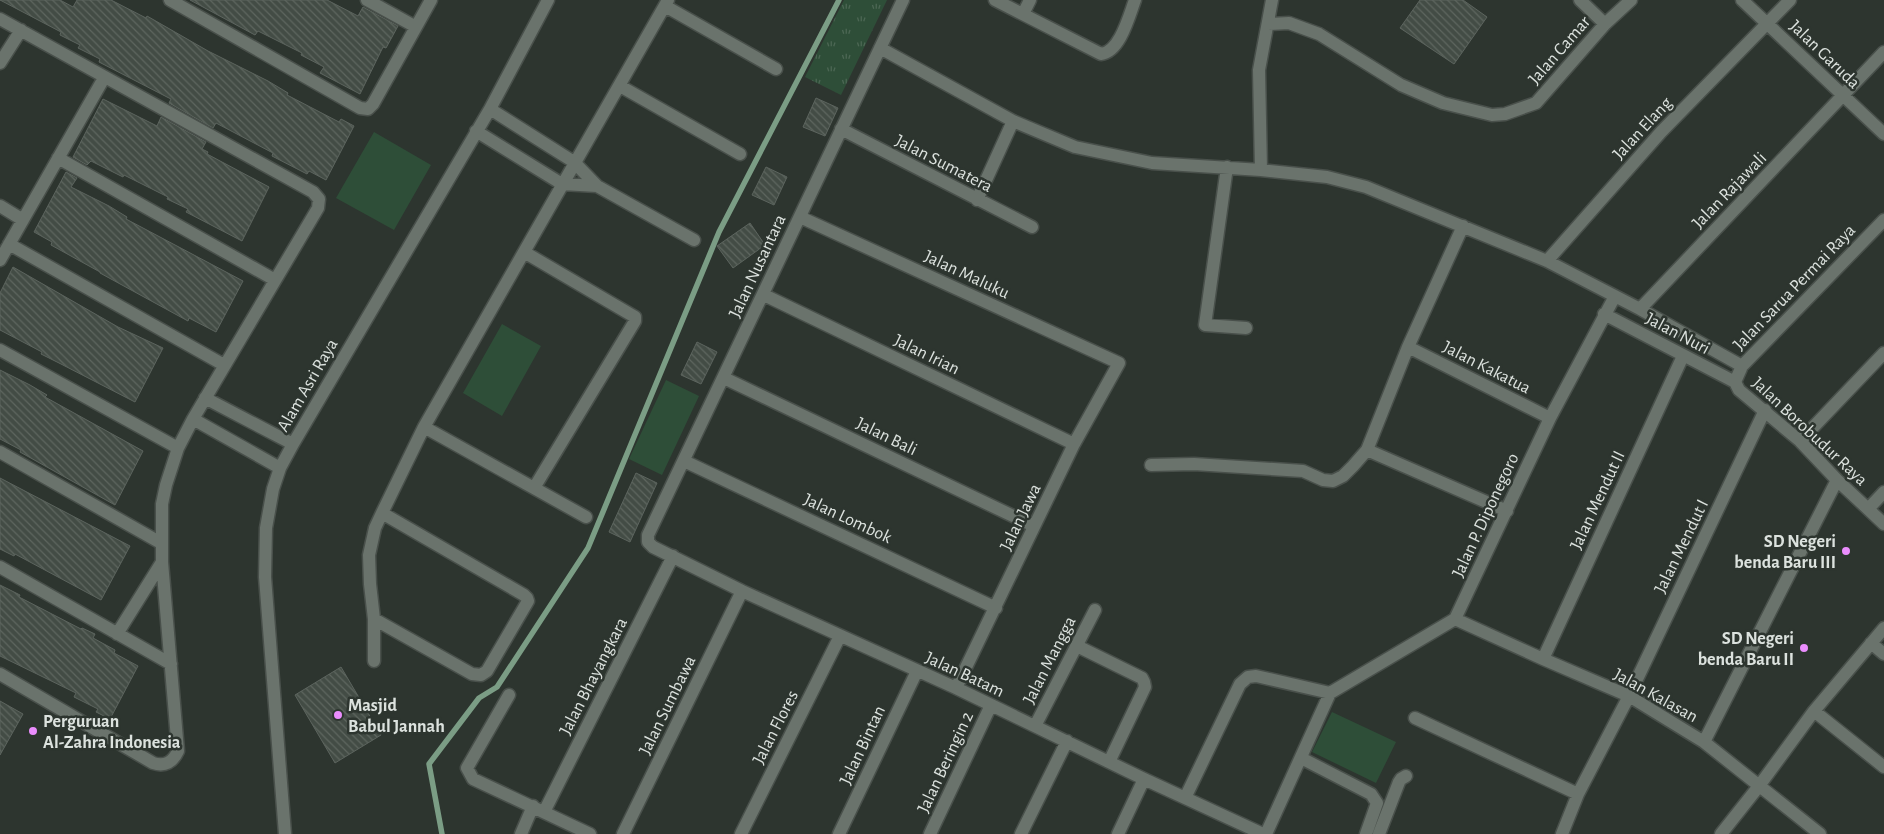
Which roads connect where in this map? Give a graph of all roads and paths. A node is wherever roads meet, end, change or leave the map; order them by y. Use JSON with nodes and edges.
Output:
{"nodes":[{"id":1,"x":170,"y":0,"type":"edge"},
{"id":2,"x":367,"y":0,"type":"edge"},
{"id":3,"x":431,"y":0,"type":"edge"},
{"id":4,"x":548,"y":0,"type":"edge"},
{"id":5,"x":903,"y":0,"type":"edge"},
{"id":6,"x":995,"y":0,"type":"edge"},
{"id":7,"x":1030,"y":0,"type":"edge"},
{"id":8,"x":1135,"y":0,"type":"edge"},
{"id":9,"x":1272,"y":0,"type":"edge"},
{"id":10,"x":1580,"y":0,"type":"edge"},
{"id":11,"x":1631,"y":0,"type":"edge"},
{"id":12,"x":1742,"y":0,"type":"edge"},
{"id":13,"x":1790,"y":0,"type":"edge"},
{"id":14,"x":667,"y":3,"type":"edge"},
{"id":15,"x":1023,"y":14,"type":"junction"},
{"id":16,"x":0,"y":19,"type":"edge"},
{"id":17,"x":1268,"y":24,"type":"junction"},
{"id":18,"x":1605,"y":24,"type":"junction"},
{"id":19,"x":1768,"y":24,"type":"junction"},
{"id":20,"x":416,"y":27,"type":"junction"},
{"id":21,"x":21,"y":30,"type":"junction"},
{"id":22,"x":880,"y":48,"type":"junction"},
{"id":23,"x":1884,"y":52,"type":"edge"},
{"id":24,"x":0,"y":63,"type":"edge"},
{"id":25,"x":776,"y":69,"type":"dead end"},
{"id":26,"x":104,"y":78,"type":"junction"},
{"id":27,"x":620,"y":86,"type":"junction"},
{"id":28,"x":1843,"y":95,"type":"junction"},
{"id":29,"x":490,"y":109,"type":"junction"},
{"id":30,"x":1013,"y":121,"type":"junction"},
{"id":31,"x":841,"y":129,"type":"junction"},
{"id":32,"x":476,"y":131,"type":"junction"},
{"id":33,"x":1884,"y":134,"type":"edge"},
{"id":34,"x":740,"y":154,"type":"dead end"},
{"id":35,"x":58,"y":158,"type":"junction"},
{"id":36,"x":574,"y":162,"type":"junction"},
{"id":37,"x":1227,"y":167,"type":"junction"},
{"id":38,"x":1260,"y":170,"type":"junction"},
{"id":39,"x":562,"y":184,"type":"junction"},
{"id":40,"x":597,"y":186,"type":"junction"},
{"id":41,"x":977,"y":200,"type":"junction"},
{"id":42,"x":0,"y":206,"type":"edge"},
{"id":43,"x":800,"y":217,"type":"junction"},
{"id":44,"x":23,"y":220,"type":"junction"},
{"id":45,"x":1884,"y":220,"type":"edge"},
{"id":46,"x":1463,"y":226,"type":"junction"},
{"id":47,"x":1032,"y":227,"type":"dead end"},
{"id":48,"x":694,"y":240,"type":"dead end"},
{"id":49,"x":9,"y":244,"type":"junction"},
{"id":50,"x":524,"y":252,"type":"junction"},
{"id":51,"x":0,"y":260,"type":"edge"},
{"id":52,"x":1547,"y":260,"type":"junction"},
{"id":53,"x":275,"y":280,"type":"junction"},
{"id":54,"x":764,"y":295,"type":"junction"},
{"id":55,"x":1615,"y":296,"type":"junction"},
{"id":56,"x":1640,"y":309,"type":"junction"},
{"id":57,"x":1604,"y":314,"type":"junction"},
{"id":58,"x":1246,"y":328,"type":"dead end"},
{"id":59,"x":1408,"y":347,"type":"junction"},
{"id":60,"x":0,"y":350,"type":"edge"},
{"id":61,"x":1884,"y":353,"type":"edge"},
{"id":62,"x":1682,"y":356,"type":"junction"},
{"id":63,"x":1119,"y":363,"type":"joint"},
{"id":64,"x":224,"y":365,"type":"junction"},
{"id":65,"x":1742,"y":366,"type":"junction"},
{"id":66,"x":724,"y":378,"type":"junction"},
{"id":67,"x":1735,"y":382,"type":"junction"},
{"id":68,"x":205,"y":398,"type":"junction"},
{"id":69,"x":1765,"y":410,"type":"junction"},
{"id":70,"x":1550,"y":418,"type":"junction"},
{"id":71,"x":193,"y":419,"type":"junction"},
{"id":72,"x":424,"y":427,"type":"junction"},
{"id":73,"x":1800,"y":442,"type":"junction"},
{"id":74,"x":293,"y":444,"type":"junction"},
{"id":75,"x":1074,"y":444,"type":"junction"},
{"id":76,"x":178,"y":448,"type":"junction"},
{"id":77,"x":1367,"y":450,"type":"junction"},
{"id":78,"x":0,"y":452,"type":"edge"},
{"id":79,"x":684,"y":461,"type":"junction"},
{"id":80,"x":1151,"y":465,"type":"dead end"},
{"id":81,"x":280,"y":468,"type":"junction"},
{"id":82,"x":1836,"y":480,"type":"junction"},
{"id":83,"x":534,"y":488,"type":"junction"},
{"id":84,"x":1884,"y":492,"type":"edge"},
{"id":85,"x":1868,"y":509,"type":"junction"},
{"id":86,"x":1507,"y":511,"type":"junction"},
{"id":87,"x":382,"y":512,"type":"junction"},
{"id":88,"x":586,"y":517,"type":"dead end"},
{"id":89,"x":1884,"y":524,"type":"edge"},
{"id":90,"x":1034,"y":526,"type":"junction"},
{"id":91,"x":161,"y":543,"type":"junction"},
{"id":92,"x":653,"y":546,"type":"joint"},
{"id":93,"x":673,"y":556,"type":"junction"},
{"id":94,"x":162,"y":562,"type":"junction"},
{"id":95,"x":0,"y":566,"type":"edge"},
{"id":96,"x":742,"y":591,"type":"junction"},
{"id":97,"x":996,"y":608,"type":"junction"},
{"id":98,"x":1095,"y":610,"type":"dead end"},
{"id":99,"x":374,"y":619,"type":"junction"},
{"id":100,"x":1455,"y":619,"type":"junction"},
{"id":101,"x":1884,"y":628,"type":"edge"},
{"id":102,"x":117,"y":634,"type":"junction"},
{"id":103,"x":840,"y":636,"type":"junction"},
{"id":104,"x":1871,"y":643,"type":"junction"},
{"id":105,"x":1077,"y":646,"type":"junction"},
{"id":106,"x":1884,"y":654,"type":"edge"},
{"id":107,"x":1543,"y":660,"type":"junction"},
{"id":108,"x":374,"y":662,"type":"dead end"},
{"id":109,"x":171,"y":664,"type":"junction"},
{"id":110,"x":917,"y":671,"type":"junction"},
{"id":111,"x":0,"y":674,"type":"edge"},
{"id":112,"x":956,"y":688,"type":"junction"},
{"id":113,"x":1330,"y":694,"type":"junction"},
{"id":114,"x":508,"y":695,"type":"dead end"},
{"id":115,"x":1629,"y":696,"type":"junction"},
{"id":116,"x":991,"y":705,"type":"junction"},
{"id":117,"x":1814,"y":711,"type":"junction"},
{"id":118,"x":1415,"y":718,"type":"dead end"},
{"id":119,"x":1035,"y":726,"type":"junction"},
{"id":120,"x":1067,"y":740,"type":"junction"},
{"id":121,"x":1704,"y":742,"type":"junction"},
{"id":122,"x":1301,"y":758,"type":"junction"},
{"id":123,"x":1110,"y":762,"type":"junction"},
{"id":124,"x":1884,"y":767,"type":"edge"},
{"id":125,"x":1406,"y":776,"type":"dead end"},
{"id":126,"x":1144,"y":779,"type":"junction"},
{"id":127,"x":1759,"y":786,"type":"junction"},
{"id":128,"x":1578,"y":794,"type":"junction"},
{"id":129,"x":1185,"y":798,"type":"junction"},
{"id":130,"x":538,"y":809,"type":"junction"},
{"id":131,"x":285,"y":834,"type":"edge"},
{"id":132,"x":521,"y":834,"type":"edge"},
{"id":133,"x":590,"y":834,"type":"edge"},
{"id":134,"x":623,"y":834,"type":"edge"},
{"id":135,"x":741,"y":834,"type":"edge"},
{"id":136,"x":839,"y":834,"type":"edge"},
{"id":137,"x":930,"y":834,"type":"edge"},
{"id":138,"x":1021,"y":834,"type":"edge"},
{"id":139,"x":1118,"y":834,"type":"edge"},
{"id":140,"x":1264,"y":834,"type":"edge"},
{"id":141,"x":1366,"y":834,"type":"edge"},
{"id":142,"x":1379,"y":834,"type":"edge"},
{"id":143,"x":1562,"y":834,"type":"edge"},
{"id":144,"x":1721,"y":834,"type":"edge"},
{"id":145,"x":1820,"y":834,"type":"edge"}],
"edges":[{"from":1,"to":20,"type":"street"},
{"from":2,"to":20,"type":"street"},
{"from":3,"to":20,"type":"street"},
{"from":4,"to":29,"type":"street","name":"Alam Asri Raya"},
{"from":5,"to":22,"type":"street","name":"Jalan Nusantara"},
{"from":6,"to":15,"type":"street"},
{"from":7,"to":15,"type":"street"},
{"from":8,"to":15,"type":"street"},
{"from":9,"to":17,"type":"street"},
{"from":10,"to":18,"type":"street"},
{"from":11,"to":18,"type":"street","name":"Jalan Camar"},
{"from":12,"to":19,"type":"street","name":"Jalan Garuda"},
{"from":13,"to":19,"type":"street","name":"Jalan Elang"},
{"from":14,"to":25,"type":"street"},
{"from":14,"to":27,"type":"street"},
{"from":16,"to":21,"type":"street"},
{"from":17,"to":18,"type":"street","name":"Jalan Camar"},
{"from":17,"to":38,"type":"street"},
{"from":19,"to":28,"type":"street","name":"Jalan Garuda"},
{"from":19,"to":52,"type":"street","name":"Jalan Elang"},
{"from":21,"to":24,"type":"street"},
{"from":21,"to":26,"type":"street"},
{"from":22,"to":30,"type":"street","name":"Jalan Nuri"},
{"from":22,"to":31,"type":"street","name":"Jalan Nusantara"},
{"from":23,"to":28,"type":"street","name":"Jalan Rajawali"},
{"from":26,"to":35,"type":"street"},
{"from":26,"to":53,"type":"street"},
{"from":27,"to":34,"type":"street"},
{"from":27,"to":36,"type":"street"},
{"from":28,"to":33,"type":"street","name":"Jalan Garuda"},
{"from":28,"to":56,"type":"street","name":"Jalan Rajawali"},
{"from":29,"to":32,"type":"street","name":"Alam Asri Raya"},
{"from":29,"to":36,"type":"street"},
{"from":30,"to":37,"type":"street","name":"Jalan Nuri"},
{"from":30,"to":41,"type":"street"},
{"from":31,"to":41,"type":"street","name":"Jalan Sumatera"},
{"from":31,"to":43,"type":"street","name":"Jalan Nusantara"},
{"from":32,"to":39,"type":"street"},
{"from":32,"to":74,"type":"street","name":"Alam Asri Raya"},
{"from":35,"to":44,"type":"street"},
{"from":35,"to":53,"type":"street"},
{"from":36,"to":39,"type":"street"},
{"from":36,"to":40,"type":"street"},
{"from":37,"to":38,"type":"street","name":"Jalan Nuri"},
{"from":37,"to":58,"type":"street"},
{"from":38,"to":46,"type":"street","name":"Jalan Nuri"},
{"from":39,"to":40,"type":"street"},
{"from":39,"to":50,"type":"street"},
{"from":40,"to":48,"type":"street"},
{"from":41,"to":47,"type":"street","name":"Jalan Sumatera"},
{"from":42,"to":44,"type":"street"},
{"from":43,"to":54,"type":"street","name":"Jalan Nusantara"},
{"from":43,"to":63,"type":"street","name":"Jalan Maluku"},
{"from":44,"to":49,"type":"street"},
{"from":45,"to":65,"type":"street","name":"Jalan Sarua Permai Raya"},
{"from":46,"to":52,"type":"street","name":"Jalan Nuri"},
{"from":46,"to":59,"type":"street"},
{"from":49,"to":51,"type":"street"},
{"from":49,"to":64,"type":"street"},
{"from":50,"to":72,"type":"street"},
{"from":50,"to":83,"type":"street"},
{"from":52,"to":55,"type":"street","name":"Jalan Nuri"},
{"from":53,"to":64,"type":"street"},
{"from":54,"to":66,"type":"street","name":"Jalan Nusantara"},
{"from":54,"to":75,"type":"street","name":"Jalan Irian"},
{"from":55,"to":56,"type":"street","name":"Jalan Nuri"},
{"from":55,"to":57,"type":"street","name":"Jalan P. Diponegoro"},
{"from":56,"to":65,"type":"street","name":"Jalan Nuri"},
{"from":57,"to":62,"type":"street","name":"Jalan Nuri"},
{"from":57,"to":70,"type":"street","name":"Jalan P. Diponegoro"},
{"from":59,"to":70,"type":"street","name":"Jalan Kakatua"},
{"from":59,"to":77,"type":"street"},
{"from":60,"to":76,"type":"street"},
{"from":61,"to":73,"type":"street"},
{"from":62,"to":67,"type":"street","name":"Jalan Nuri"},
{"from":62,"to":107,"type":"street","name":"Jalan Mendut II"},
{"from":63,"to":75,"type":"street","name":"Jalan Jawa"},
{"from":64,"to":68,"type":"street"},
{"from":65,"to":67,"type":"street","name":"Jalan Sarua Permai Raya"},
{"from":66,"to":79,"type":"street","name":"Jalan Nusantara"},
{"from":66,"to":90,"type":"street","name":"Jalan Bali"},
{"from":67,"to":69,"type":"street","name":"Jalan Borobudur Raya"},
{"from":68,"to":71,"type":"street"},
{"from":68,"to":74,"type":"street"},
{"from":69,"to":73,"type":"street","name":"Jalan Borobudur Raya"},
{"from":69,"to":115,"type":"street","name":"Jalan Mendut I"},
{"from":70,"to":86,"type":"street","name":"Jalan P. Diponegoro"},
{"from":71,"to":76,"type":"street"},
{"from":71,"to":81,"type":"street"},
{"from":72,"to":83,"type":"street"},
{"from":72,"to":87,"type":"street"},
{"from":73,"to":82,"type":"street","name":"Jalan Borobudur Raya"},
{"from":74,"to":81,"type":"street","name":"Alam Asri Raya"},
{"from":75,"to":90,"type":"street","name":"Jalan Jawa"},
{"from":76,"to":91,"type":"street"},
{"from":77,"to":80,"type":"street"},
{"from":77,"to":86,"type":"street"},
{"from":78,"to":91,"type":"street"},
{"from":79,"to":92,"type":"street","name":"Jalan Nusantara"},
{"from":79,"to":97,"type":"street","name":"Jalan Lombok"},
{"from":81,"to":131,"type":"street","name":"Alam Asri Raya"},
{"from":82,"to":85,"type":"street","name":"Jalan Borobudur Raya"},
{"from":82,"to":121,"type":"street"},
{"from":83,"to":88,"type":"street"},
{"from":84,"to":85,"type":"street"},
{"from":85,"to":89,"type":"street","name":"Jalan Borobudur Raya"},
{"from":86,"to":100,"type":"street","name":"Jalan P. Diponegoro"},
{"from":87,"to":99,"type":"street"},
{"from":87,"to":99,"type":"street"},
{"from":90,"to":97,"type":"street","name":"Jalan Jawa"},
{"from":91,"to":94,"type":"street"},
{"from":92,"to":93,"type":"street","name":"Jalan Batam"},
{"from":93,"to":96,"type":"street","name":"Jalan Batam"},
{"from":93,"to":130,"type":"street","name":"Jalan Bhayangkara"},
{"from":94,"to":102,"type":"street"},
{"from":94,"to":109,"type":"street"},
{"from":95,"to":102,"type":"street"},
{"from":96,"to":103,"type":"street","name":"Jalan Batam"},
{"from":96,"to":134,"type":"street","name":"Jalan Sumbawa"},
{"from":97,"to":112,"type":"street","name":"Jalan Jawa"},
{"from":98,"to":105,"type":"street","name":"Jalan Mangga"},
{"from":99,"to":108,"type":"street"},
{"from":100,"to":107,"type":"street","name":"Jalan Kalasan"},
{"from":100,"to":113,"type":"street"},
{"from":101,"to":104,"type":"street"},
{"from":102,"to":109,"type":"street"},
{"from":103,"to":110,"type":"street","name":"Jalan Batam"},
{"from":103,"to":135,"type":"street","name":"Jalan Flores"},
{"from":104,"to":106,"type":"street"},
{"from":104,"to":117,"type":"street"},
{"from":105,"to":119,"type":"street","name":"Jalan Mangga"},
{"from":105,"to":123,"type":"street"},
{"from":107,"to":115,"type":"street","name":"Jalan Kalasan"},
{"from":109,"to":111,"type":"street"},
{"from":110,"to":112,"type":"street","name":"Jalan Batam"},
{"from":110,"to":136,"type":"street","name":"Jalan Bintan"},
{"from":112,"to":116,"type":"street","name":"Jalan Batam"},
{"from":113,"to":122,"type":"street"},
{"from":113,"to":129,"type":"street"},
{"from":114,"to":130,"type":"street"},
{"from":115,"to":121,"type":"street","name":"Jalan Kalasan"},
{"from":115,"to":128,"type":"street","name":"Jalan Mendut I"},
{"from":116,"to":119,"type":"street","name":"Jalan Batam"},
{"from":116,"to":137,"type":"street","name":"Jalan Beringin 2"},
{"from":117,"to":124,"type":"street"},
{"from":117,"to":127,"type":"street"},
{"from":118,"to":128,"type":"street"},
{"from":119,"to":120,"type":"street","name":"Jalan Batam"},
{"from":120,"to":123,"type":"street","name":"Jalan Batam"},
{"from":120,"to":138,"type":"street"},
{"from":121,"to":127,"type":"street","name":"Jalan Kalasan"},
{"from":122,"to":140,"type":"street"},
{"from":122,"to":141,"type":"street"},
{"from":123,"to":126,"type":"street","name":"Jalan Batam"},
{"from":125,"to":142,"type":"street"},
{"from":126,"to":129,"type":"street","name":"Jalan Batam"},
{"from":126,"to":139,"type":"street"},
{"from":127,"to":144,"type":"street"},
{"from":127,"to":145,"type":"street","name":"Jalan Kalasan"},
{"from":128,"to":143,"type":"street","name":"Jalan Mendut I"},
{"from":129,"to":140,"type":"street","name":"Jalan Batam"},
{"from":130,"to":132,"type":"street","name":"Jalan Bhayangkara"},
{"from":130,"to":133,"type":"street"}]}
